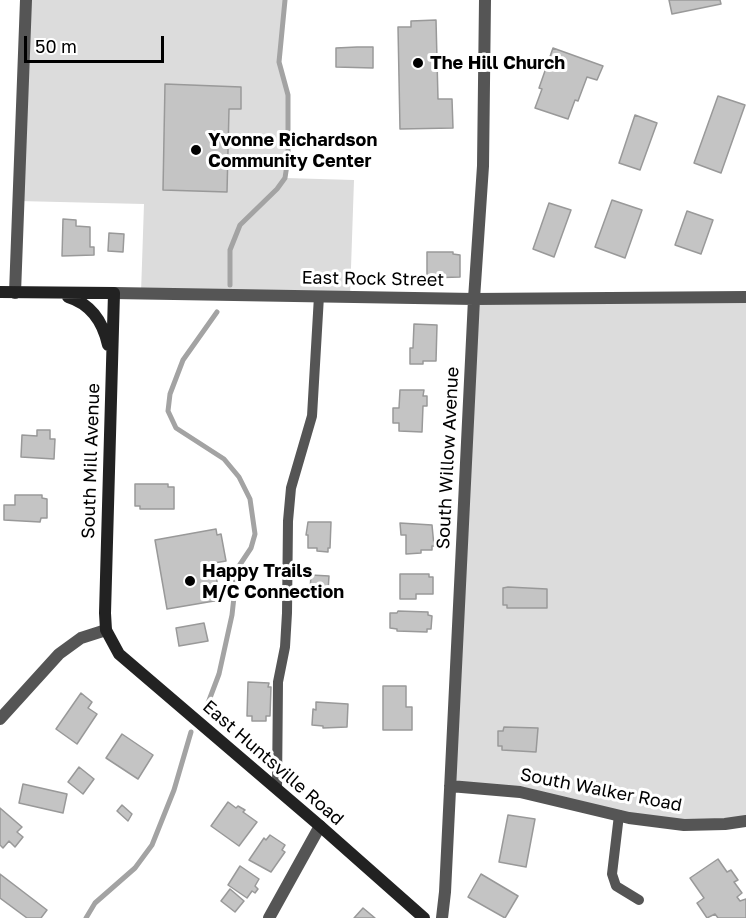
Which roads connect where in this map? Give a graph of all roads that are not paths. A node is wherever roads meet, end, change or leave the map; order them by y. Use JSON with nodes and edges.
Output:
{"nodes":[{"id":1,"x":26,"y":0,"type":"edge"},
{"id":2,"x":485,"y":0,"type":"edge"},
{"id":3,"x":0,"y":292,"type":"edge"},
{"id":4,"x":15,"y":293,"type":"junction"},
{"id":5,"x":55,"y":293,"type":"junction"},
{"id":6,"x":114,"y":293,"type":"junction"},
{"id":7,"x":320,"y":296,"type":"junction"},
{"id":8,"x":746,"y":297,"type":"edge"},
{"id":9,"x":474,"y":299,"type":"junction"},
{"id":10,"x":112,"y":360,"type":"junction"},
{"id":11,"x":106,"y":630,"type":"junction"},
{"id":12,"x":0,"y":719,"type":"edge"},
{"id":13,"x":450,"y":786,"type":"junction"},
{"id":14,"x":277,"y":789,"type":"junction"},
{"id":15,"x":619,"y":815,"type":"junction"},
{"id":16,"x":746,"y":821,"type":"edge"},
{"id":17,"x":320,"y":826,"type":"junction"},
{"id":18,"x":639,"y":900,"type":"dead end"},
{"id":19,"x":269,"y":918,"type":"edge"},
{"id":20,"x":424,"y":918,"type":"edge"},
{"id":21,"x":442,"y":918,"type":"edge"}],
"edges":[{"from":1,"to":4,"type":"street"},
{"from":2,"to":9,"type":"street","name":"South Willow Avenue"},
{"from":3,"to":4,"type":"street","name":"East Rock Street"},
{"from":4,"to":5,"type":"street","name":"East Rock Street"},
{"from":5,"to":6,"type":"street","name":"East Rock Street"},
{"from":5,"to":10,"type":"street"},
{"from":6,"to":7,"type":"street","name":"East Rock Street"},
{"from":6,"to":10,"type":"street","name":"South Mill Avenue"},
{"from":7,"to":9,"type":"street","name":"East Rock Street"},
{"from":7,"to":14,"type":"lane"},
{"from":8,"to":9,"type":"street","name":"East Rock Street"},
{"from":9,"to":13,"type":"street","name":"South Willow Avenue"},
{"from":10,"to":11,"type":"street","name":"South Mill Avenue"},
{"from":11,"to":12,"type":"street"},
{"from":11,"to":14,"type":"street","name":"East Huntsville Road"},
{"from":13,"to":15,"type":"street","name":"South Walker Road"},
{"from":13,"to":21,"type":"street","name":"South Willow Avenue"},
{"from":14,"to":17,"type":"street","name":"East Huntsville Road"},
{"from":15,"to":16,"type":"street","name":"South Walker Road"},
{"from":15,"to":18,"type":"lane"},
{"from":17,"to":19,"type":"street"},
{"from":17,"to":20,"type":"street","name":"East Huntsville Road"}]}
